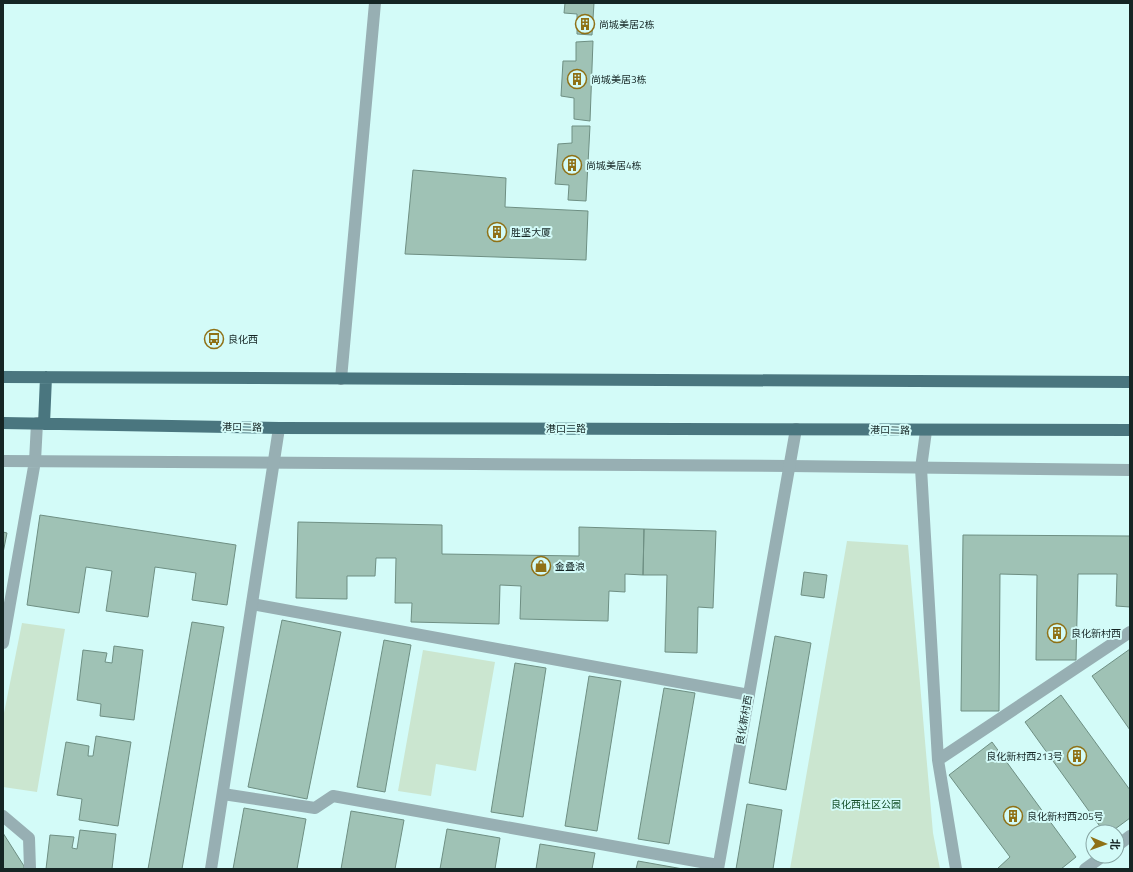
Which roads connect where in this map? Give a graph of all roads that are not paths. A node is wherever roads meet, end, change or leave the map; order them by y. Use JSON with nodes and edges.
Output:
{"nodes":[{"id":1,"x":375,"y":3,"type":"edge"},
{"id":2,"x":3,"y":377,"type":"edge"},
{"id":3,"x":46,"y":378,"type":"junction"},
{"id":4,"x":341,"y":379,"type":"junction"},
{"id":5,"x":1130,"y":382,"type":"edge"},
{"id":6,"x":3,"y":423,"type":"edge"},
{"id":7,"x":40,"y":424,"type":"junction"},
{"id":8,"x":279,"y":428,"type":"junction"},
{"id":9,"x":796,"y":429,"type":"junction"},
{"id":10,"x":1130,"y":430,"type":"edge"},
{"id":11,"x":926,"y":431,"type":"junction"},
{"id":12,"x":3,"y":460,"type":"edge"},
{"id":13,"x":35,"y":461,"type":"junction"},
{"id":14,"x":274,"y":463,"type":"junction"},
{"id":15,"x":789,"y":466,"type":"junction"},
{"id":16,"x":921,"y":468,"type":"junction"},
{"id":17,"x":1130,"y":470,"type":"edge"},
{"id":18,"x":252,"y":604,"type":"junction"},
{"id":19,"x":1130,"y":632,"type":"edge"},
{"id":20,"x":3,"y":643,"type":"edge"},
{"id":21,"x":749,"y":695,"type":"junction"},
{"id":22,"x":938,"y":760,"type":"junction"},
{"id":23,"x":223,"y":794,"type":"junction"},
{"id":24,"x":3,"y":816,"type":"edge"},
{"id":25,"x":718,"y":867,"type":"edge"},
{"id":26,"x":30,"y":869,"type":"edge"},
{"id":27,"x":211,"y":869,"type":"edge"},
{"id":28,"x":956,"y":869,"type":"edge"}],
"edges":[{"from":1,"to":4,"type":"street"},
{"from":2,"to":3,"type":"main road"},
{"from":3,"to":4,"type":"main road"},
{"from":3,"to":7,"type":"main road"},
{"from":4,"to":5,"type":"main road"},
{"from":6,"to":7,"type":"main road","name":"港口二路"},
{"from":7,"to":8,"type":"main road","name":"港口二路"},
{"from":7,"to":13,"type":"street"},
{"from":8,"to":9,"type":"main road","name":"港口二路"},
{"from":8,"to":14,"type":"street"},
{"from":9,"to":11,"type":"main road","name":"港口二路"},
{"from":9,"to":15,"type":"street","name":"良化新村西"},
{"from":10,"to":11,"type":"main road","name":"港口二路"},
{"from":11,"to":16,"type":"street"},
{"from":12,"to":13,"type":"street"},
{"from":13,"to":14,"type":"street"},
{"from":13,"to":20,"type":"street"},
{"from":14,"to":15,"type":"street"},
{"from":14,"to":18,"type":"street"},
{"from":15,"to":16,"type":"street"},
{"from":15,"to":21,"type":"street","name":"良化新村西"},
{"from":16,"to":17,"type":"street"},
{"from":16,"to":22,"type":"street"},
{"from":18,"to":21,"type":"street"},
{"from":18,"to":23,"type":"street"},
{"from":19,"to":22,"type":"street"},
{"from":21,"to":25,"type":"street","name":"良化新村西"},
{"from":22,"to":28,"type":"street"},
{"from":23,"to":25,"type":"street"},
{"from":23,"to":27,"type":"street"},
{"from":24,"to":26,"type":"street"}]}
